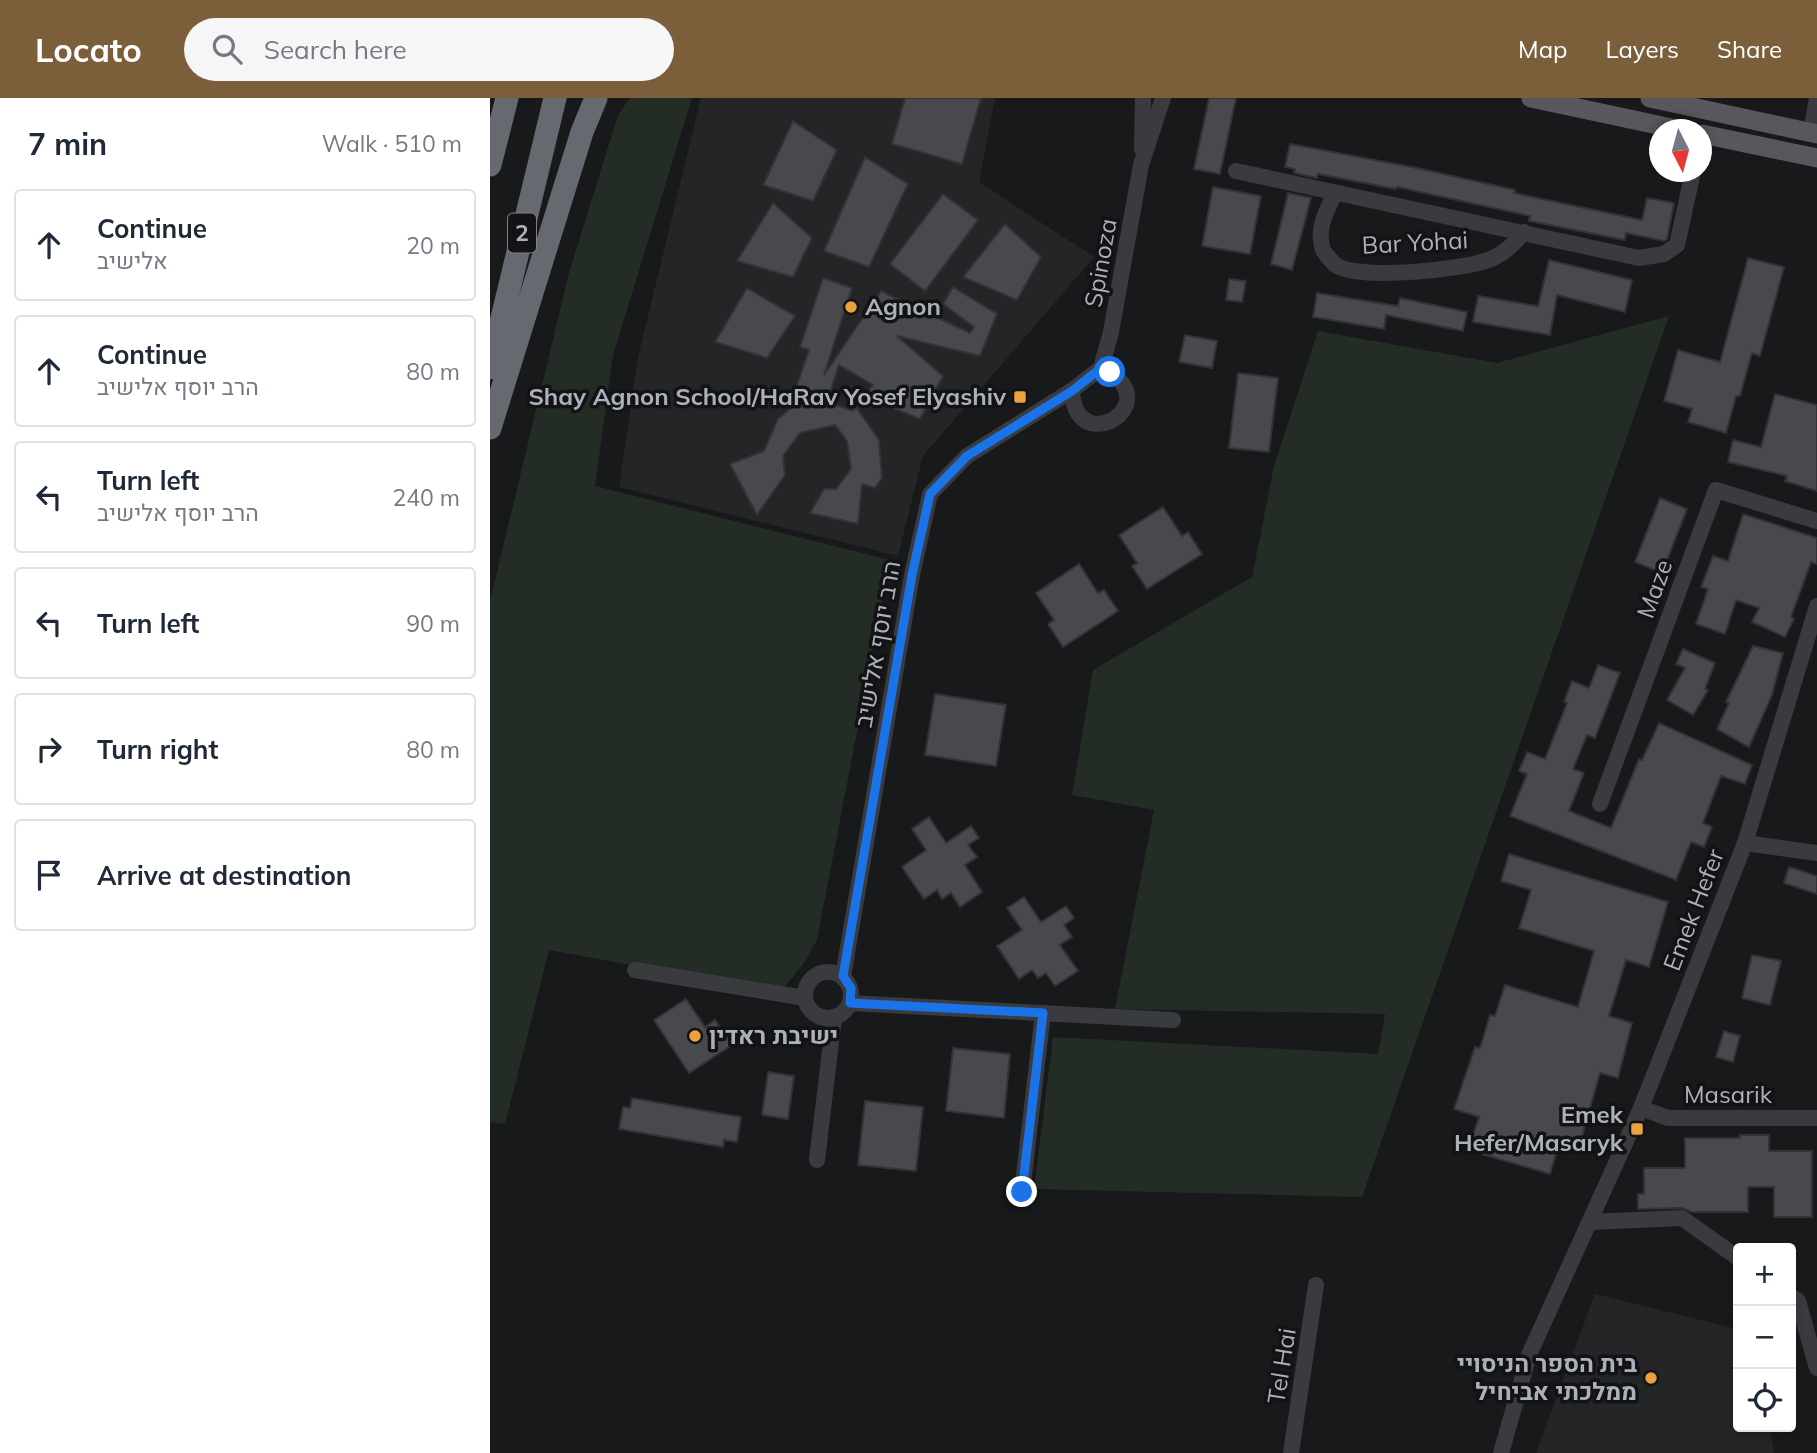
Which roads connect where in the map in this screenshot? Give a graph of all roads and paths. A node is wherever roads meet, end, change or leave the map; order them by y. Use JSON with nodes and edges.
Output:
{"nodes":[{"id":1,"x":507,"y":98,"type":"edge"},
{"id":2,"x":555,"y":98,"type":"edge"},
{"id":3,"x":596,"y":98,"type":"edge"},
{"id":4,"x":1143,"y":98,"type":"edge"},
{"id":5,"x":1163,"y":98,"type":"edge"},
{"id":6,"x":1531,"y":98,"type":"edge"},
{"id":7,"x":1650,"y":98,"type":"edge"},
{"id":8,"x":1817,"y":98,"type":"edge"},
{"id":9,"x":1684,"y":102,"type":"edge"},
{"id":10,"x":1707,"y":110,"type":"junction"},
{"id":11,"x":1705,"y":119,"type":"edge"},
{"id":12,"x":1649,"y":123,"type":"edge"},
{"id":13,"x":1814,"y":134,"type":"edge"},
{"id":14,"x":1712,"y":136,"type":"edge"},
{"id":15,"x":1817,"y":158,"type":"edge"},
{"id":16,"x":490,"y":165,"type":"edge"},
{"id":17,"x":1142,"y":165,"type":"junction"},
{"id":18,"x":1236,"y":171,"type":"dead end"},
{"id":19,"x":1691,"y":182,"type":"edge"},
{"id":20,"x":1335,"y":194,"type":"junction"},
{"id":21,"x":1524,"y":232,"type":"junction"},
{"id":22,"x":490,"y":368,"type":"edge"},
{"id":23,"x":1101,"y":368,"type":"junction"},
{"id":24,"x":1072,"y":391,"type":"junction"},
{"id":25,"x":490,"y":428,"type":"edge"},
{"id":26,"x":1817,"y":521,"type":"edge"},
{"id":27,"x":1817,"y":606,"type":"edge"},
{"id":28,"x":1600,"y":804,"type":"dead end"},
{"id":29,"x":1745,"y":843,"type":"junction"},
{"id":30,"x":1817,"y":853,"type":"edge"},
{"id":31,"x":635,"y":970,"type":"dead end"},
{"id":32,"x":843,"y":976,"type":"junction"},
{"id":33,"x":805,"y":998,"type":"junction"},
{"id":34,"x":850,"y":1003,"type":"junction"},
{"id":35,"x":1043,"y":1013,"type":"junction"},
{"id":36,"x":834,"y":1017,"type":"junction"},
{"id":37,"x":1173,"y":1020,"type":"dead end"},
{"id":38,"x":1641,"y":1108,"type":"junction"},
{"id":39,"x":1817,"y":1118,"type":"edge"},
{"id":40,"x":817,"y":1160,"type":"dead end"},
{"id":41,"x":1022,"y":1192,"type":"dead end"},
{"id":42,"x":1590,"y":1222,"type":"junction"},
{"id":43,"x":1733,"y":1254,"type":"edge"},
{"id":44,"x":1316,"y":1285,"type":"dead end"},
{"id":45,"x":1796,"y":1300,"type":"edge"},
{"id":46,"x":1817,"y":1368,"type":"edge"},
{"id":47,"x":1291,"y":1453,"type":"edge"},
{"id":48,"x":1502,"y":1453,"type":"edge"}],
"edges":[{"from":1,"to":16,"type":"highway"},
{"from":2,"to":22,"type":"highway","number":"2"},
{"from":3,"to":25,"type":"highway"},
{"from":4,"to":17,"type":"street","name":"Spinoza"},
{"from":5,"to":17,"type":"street","name":"Spinoza"},
{"from":6,"to":12,"type":"main road"},
{"from":7,"to":9,"type":"main road"},
{"from":8,"to":13,"type":"street"},
{"from":9,"to":10,"type":"main road"},
{"from":10,"to":11,"type":"street"},
{"from":10,"to":13,"type":"main road"},
{"from":14,"to":15,"type":"main road"},
{"from":17,"to":23,"type":"street","name":"Spinoza"},
{"from":18,"to":20,"type":"street","name":"Bar Yohai"},
{"from":19,"to":21,"type":"street","name":"Bar Yohai"},
{"from":20,"to":21,"type":"street","name":"Bar Yohai"},
{"from":20,"to":21,"type":"street","name":"Bar Yohai"},
{"from":23,"to":24,"type":"street"},
{"from":23,"to":24,"type":"street"},
{"from":24,"to":32,"type":"street","name":"הרב יוסף אלישיב"},
{"from":26,"to":28,"type":"street","name":"Maze"},
{"from":27,"to":29,"type":"street","name":"Emek Hefer"},
{"from":29,"to":30,"type":"street"},
{"from":29,"to":38,"type":"street","name":"Emek Hefer"},
{"from":31,"to":33,"type":"street"},
{"from":32,"to":33,"type":"street"},
{"from":32,"to":34,"type":"street"},
{"from":33,"to":36,"type":"street"},
{"from":34,"to":35,"type":"street"},
{"from":34,"to":36,"type":"street"},
{"from":35,"to":37,"type":"street"},
{"from":35,"to":41,"type":"street"},
{"from":36,"to":40,"type":"street"},
{"from":38,"to":39,"type":"street","name":"Masarik"},
{"from":38,"to":42,"type":"street","name":"Emek Hefer"},
{"from":42,"to":43,"type":"street"},
{"from":42,"to":48,"type":"street","name":"Emek Hefer"},
{"from":44,"to":47,"type":"street","name":"Tel Hai"},
{"from":45,"to":46,"type":"street"}]}
